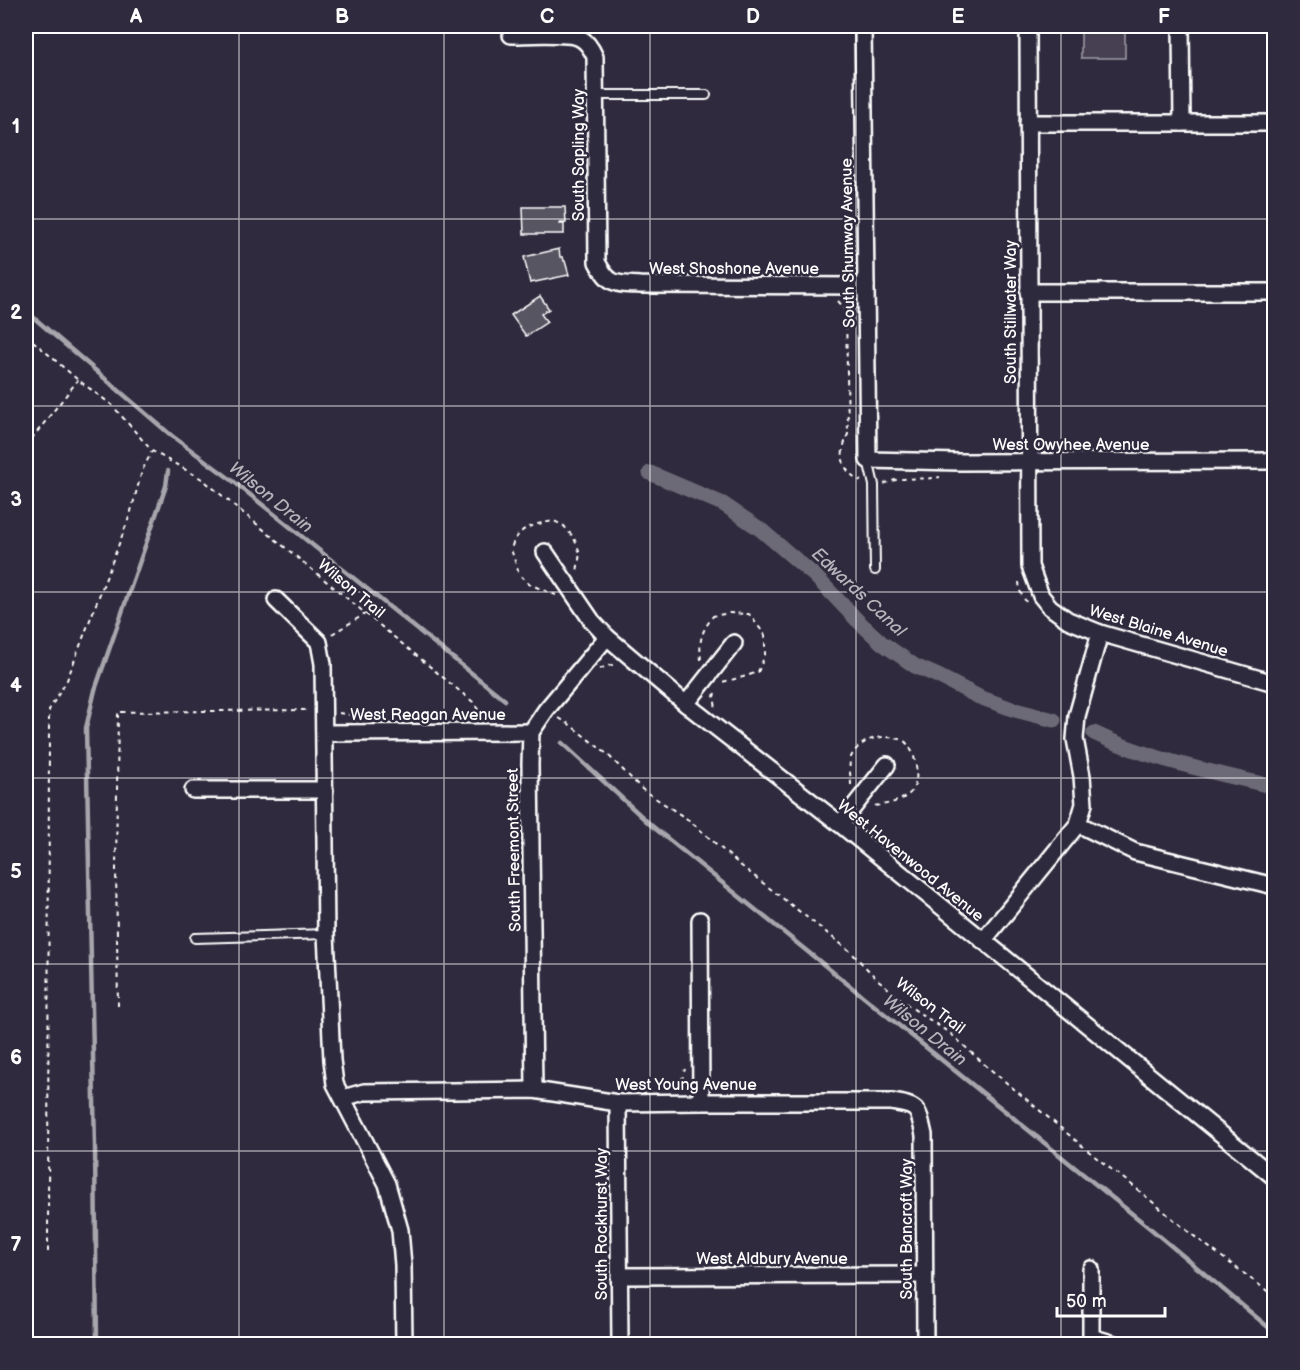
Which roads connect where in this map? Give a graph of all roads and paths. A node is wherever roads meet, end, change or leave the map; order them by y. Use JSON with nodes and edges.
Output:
{"nodes":[{"id":1,"x":863,"y":26,"type":"edge"},
{"id":2,"x":1028,"y":26,"type":"edge"},
{"id":3,"x":1181,"y":26,"type":"edge"},
{"id":4,"x":511,"y":35,"type":"dead end"},
{"id":5,"x":596,"y":95,"type":"junction"},
{"id":6,"x":706,"y":95,"type":"dead end"},
{"id":7,"x":1028,"y":123,"type":"junction"},
{"id":8,"x":1182,"y":123,"type":"junction"},
{"id":9,"x":1275,"y":125,"type":"edge"},
{"id":10,"x":604,"y":276,"type":"joint"},
{"id":11,"x":866,"y":286,"type":"junction"},
{"id":12,"x":1028,"y":292,"type":"junction"},
{"id":13,"x":1275,"y":292,"type":"edge"},
{"id":14,"x":832,"y":300,"type":"dead end"},
{"id":15,"x":26,"y":335,"type":"edge"},
{"id":16,"x":78,"y":380,"type":"junction"},
{"id":17,"x":26,"y":446,"type":"edge"},
{"id":18,"x":152,"y":451,"type":"junction"},
{"id":19,"x":868,"y":460,"type":"junction"},
{"id":20,"x":1275,"y":461,"type":"edge"},
{"id":21,"x":1028,"y":462,"type":"junction"},
{"id":22,"x":943,"y":477,"type":"dead end"},
{"id":23,"x":874,"y":485,"type":"junction"},
{"id":24,"x":545,"y":552,"type":"dead end"},
{"id":25,"x":875,"y":570,"type":"dead end"},
{"id":26,"x":578,"y":578,"type":"dead end"},
{"id":27,"x":1019,"y":580,"type":"dead end"},
{"id":28,"x":558,"y":596,"type":"dead end"},
{"id":29,"x":1041,"y":596,"type":"joint"},
{"id":30,"x":276,"y":600,"type":"dead end"},
{"id":31,"x":1028,"y":606,"type":"dead end"},
{"id":32,"x":365,"y":614,"type":"junction"},
{"id":33,"x":1100,"y":633,"type":"junction"},
{"id":34,"x":607,"y":637,"type":"junction"},
{"id":35,"x":319,"y":642,"type":"junction"},
{"id":36,"x":734,"y":643,"type":"dead end"},
{"id":37,"x":702,"y":665,"type":"dead end"},
{"id":38,"x":622,"y":669,"type":"dead end"},
{"id":39,"x":597,"y":670,"type":"dead end"},
{"id":40,"x":717,"y":683,"type":"dead end"},
{"id":41,"x":1275,"y":683,"type":"edge"},
{"id":42,"x":716,"y":690,"type":"dead end"},
{"id":43,"x":686,"y":704,"type":"junction"},
{"id":44,"x":310,"y":710,"type":"dead end"},
{"id":45,"x":546,"y":710,"type":"junction"},
{"id":46,"x":339,"y":713,"type":"dead end"},
{"id":47,"x":481,"y":713,"type":"junction"},
{"id":48,"x":722,"y":713,"type":"dead end"},
{"id":49,"x":431,"y":717,"type":"dead end"},
{"id":50,"x":498,"y":717,"type":"dead end"},
{"id":51,"x":467,"y":718,"type":"dead end"},
{"id":52,"x":481,"y":732,"type":"junction"},
{"id":53,"x":531,"y":732,"type":"junction"},
{"id":54,"x":324,"y":733,"type":"junction"},
{"id":55,"x":887,"y":765,"type":"dead end"},
{"id":56,"x":193,"y":790,"type":"dead end"},
{"id":57,"x":325,"y":790,"type":"junction"},
{"id":58,"x":852,"y":791,"type":"dead end"},
{"id":59,"x":872,"y":807,"type":"dead end"},
{"id":60,"x":840,"y":825,"type":"junction"},
{"id":61,"x":1078,"y":825,"type":"junction"},
{"id":62,"x":1275,"y":886,"type":"edge"},
{"id":63,"x":700,"y":920,"type":"dead end"},
{"id":64,"x":326,"y":934,"type":"junction"},
{"id":65,"x":195,"y":938,"type":"dead end"},
{"id":66,"x":983,"y":941,"type":"junction"},
{"id":67,"x":118,"y":1005,"type":"dead end"},
{"id":68,"x":686,"y":1066,"type":"dead end"},
{"id":69,"x":534,"y":1090,"type":"junction"},
{"id":70,"x":673,"y":1091,"type":"dead end"},
{"id":71,"x":343,"y":1098,"type":"junction"},
{"id":72,"x":701,"y":1102,"type":"junction"},
{"id":73,"x":618,"y":1103,"type":"junction"},
{"id":74,"x":919,"y":1113,"type":"joint"},
{"id":75,"x":1275,"y":1177,"type":"edge"},
{"id":76,"x":48,"y":1252,"type":"dead end"},
{"id":77,"x":1090,"y":1269,"type":"dead end"},
{"id":78,"x":924,"y":1275,"type":"junction"},
{"id":79,"x":619,"y":1276,"type":"junction"},
{"id":80,"x":1275,"y":1296,"type":"edge"},
{"id":81,"x":1091,"y":1341,"type":"edge"},
{"id":82,"x":404,"y":1344,"type":"edge"},
{"id":83,"x":620,"y":1344,"type":"edge"},
{"id":84,"x":924,"y":1344,"type":"edge"},
{"id":85,"x":1115,"y":1344,"type":"edge"}],
"edges":[{"from":1,"to":11,"type":"street","name":"South Shumway Avenue"},
{"from":2,"to":7,"type":"street","name":"South Stillwater Way"},
{"from":3,"to":8,"type":"street"},
{"from":4,"to":5,"type":"street","name":"South Sapling Way"},
{"from":5,"to":6,"type":"lane"},
{"from":5,"to":10,"type":"street","name":"South Sapling Way"},
{"from":7,"to":8,"type":"street"},
{"from":7,"to":12,"type":"street","name":"South Stillwater Way"},
{"from":8,"to":9,"type":"street"},
{"from":10,"to":11,"type":"street","name":"West Shoshone Avenue"},
{"from":11,"to":19,"type":"street","name":"South Shumway Avenue"},
{"from":12,"to":13,"type":"street"},
{"from":12,"to":21,"type":"street","name":"South Stillwater Way"},
{"from":14,"to":23,"type":"path"},
{"from":15,"to":16,"type":"path","name":"Wilson Trail"},
{"from":16,"to":17,"type":"path"},
{"from":16,"to":18,"type":"path","name":"Wilson Trail"},
{"from":18,"to":32,"type":"path","name":"Wilson Trail"},
{"from":18,"to":76,"type":"path"},
{"from":19,"to":21,"type":"street","name":"West Owyhee Avenue"},
{"from":19,"to":23,"type":"lane"},
{"from":20,"to":21,"type":"street","name":"West Owyhee Avenue"},
{"from":21,"to":29,"type":"street","name":"South Stillwater Way"},
{"from":22,"to":23,"type":"path"},
{"from":23,"to":25,"type":"lane"},
{"from":24,"to":34,"type":"street","name":"West Havenwood Avenue"},
{"from":26,"to":28,"type":"path"},
{"from":27,"to":31,"type":"path"},
{"from":29,"to":33,"type":"street","name":"West Blaine Avenue"},
{"from":30,"to":35,"type":"street"},
{"from":32,"to":35,"type":"path"},
{"from":32,"to":47,"type":"path","name":"Wilson Trail"},
{"from":33,"to":41,"type":"street","name":"West Blaine Avenue"},
{"from":33,"to":61,"type":"street"},
{"from":34,"to":43,"type":"street","name":"West Havenwood Avenue"},
{"from":34,"to":45,"type":"street"},
{"from":35,"to":54,"type":"street"},
{"from":36,"to":43,"type":"street"},
{"from":37,"to":40,"type":"path"},
{"from":38,"to":39,"type":"path"},
{"from":42,"to":48,"type":"path"},
{"from":43,"to":60,"type":"street","name":"West Havenwood Avenue"},
{"from":44,"to":67,"type":"path"},
{"from":45,"to":53,"type":"street"},
{"from":45,"to":80,"type":"path","name":"Wilson Trail"},
{"from":46,"to":49,"type":"path"},
{"from":47,"to":50,"type":"path"},
{"from":47,"to":51,"type":"path"},
{"from":47,"to":52,"type":"path"},
{"from":52,"to":53,"type":"street","name":"West Reagan Avenue"},
{"from":52,"to":54,"type":"street","name":"West Reagan Avenue"},
{"from":53,"to":69,"type":"street","name":"South Freemont Street"},
{"from":54,"to":57,"type":"street"},
{"from":55,"to":60,"type":"street"},
{"from":56,"to":57,"type":"street"},
{"from":57,"to":64,"type":"street"},
{"from":58,"to":59,"type":"path"},
{"from":60,"to":66,"type":"street","name":"West Havenwood Avenue"},
{"from":61,"to":62,"type":"street"},
{"from":61,"to":66,"type":"street"},
{"from":63,"to":72,"type":"street"},
{"from":64,"to":65,"type":"lane"},
{"from":64,"to":71,"type":"street"},
{"from":66,"to":75,"type":"street","name":"West Havenwood Avenue"},
{"from":68,"to":70,"type":"path"},
{"from":69,"to":71,"type":"street","name":"West Young Avenue"},
{"from":69,"to":73,"type":"street","name":"West Young Avenue"},
{"from":71,"to":82,"type":"street"},
{"from":72,"to":73,"type":"street","name":"West Young Avenue"},
{"from":72,"to":74,"type":"street","name":"West Young Avenue"},
{"from":73,"to":79,"type":"street","name":"South Rockhurst Way"},
{"from":74,"to":78,"type":"street","name":"South Bancroft Way"},
{"from":77,"to":81,"type":"street"},
{"from":78,"to":79,"type":"street","name":"West Aldbury Avenue"},
{"from":78,"to":84,"type":"street","name":"South Bancroft Way"},
{"from":79,"to":83,"type":"street","name":"South Rockhurst Way"},
{"from":81,"to":85,"type":"street"}]}
